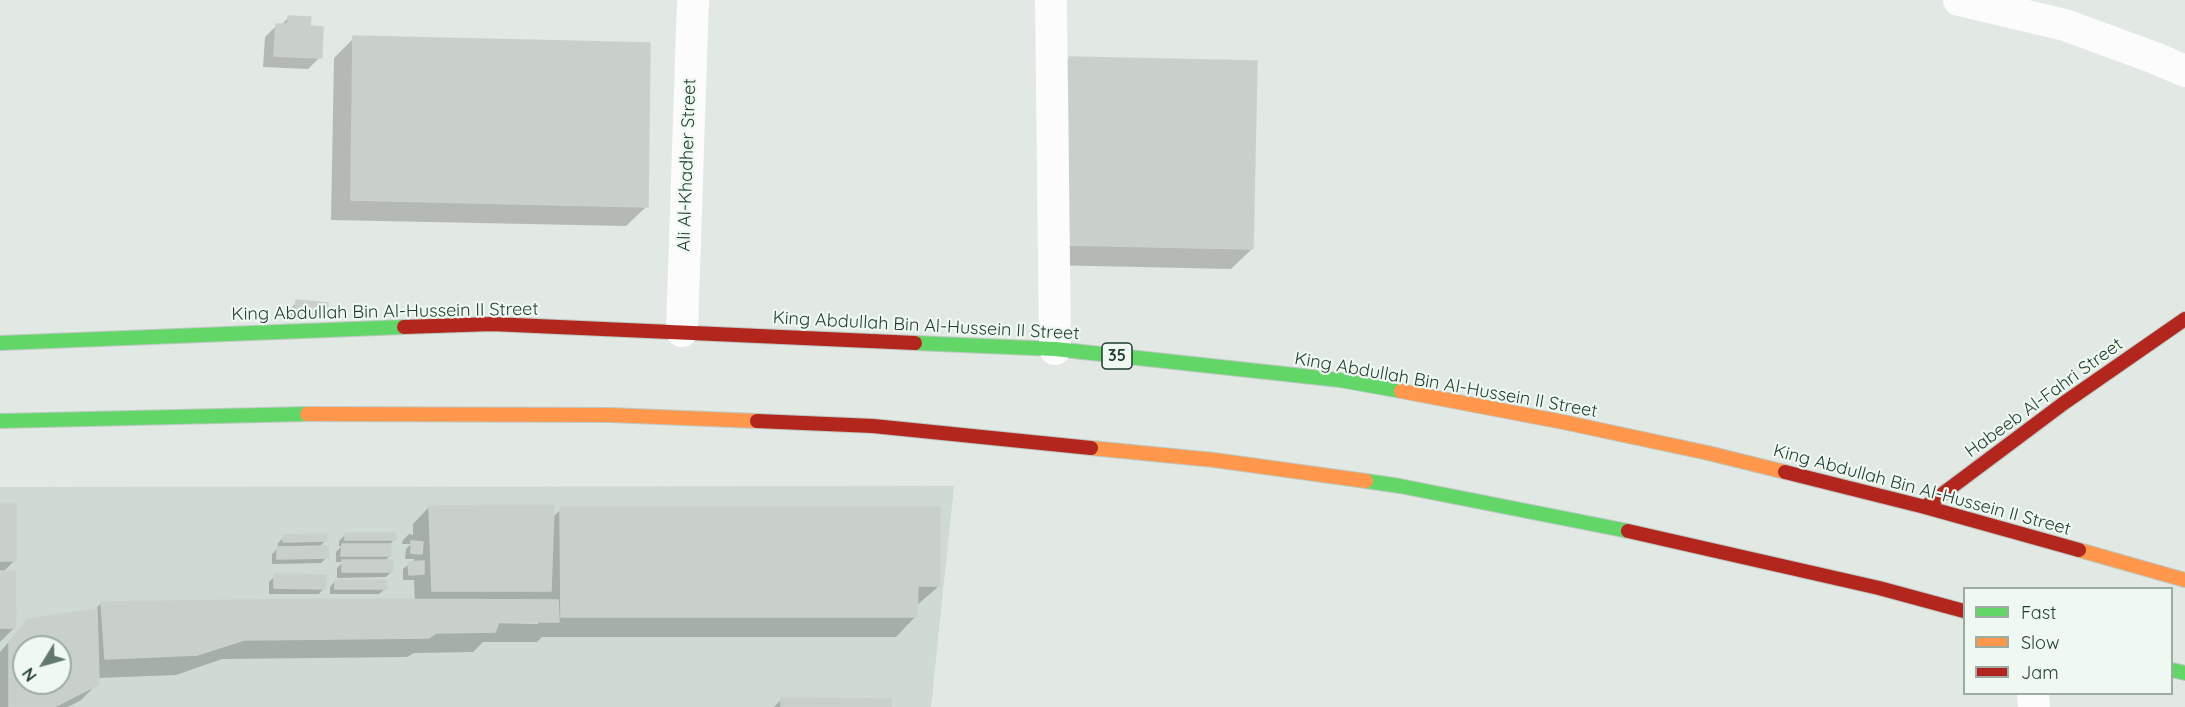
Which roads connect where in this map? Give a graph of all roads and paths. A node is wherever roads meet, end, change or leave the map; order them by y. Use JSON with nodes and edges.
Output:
{"nodes":[{"id":1,"x":693,"y":0,"type":"edge"},
{"id":2,"x":1051,"y":0,"type":"edge"},
{"id":3,"x":1959,"y":0,"type":"edge"},
{"id":4,"x":2068,"y":13,"type":"edge"},
{"id":5,"x":2185,"y":71,"type":"edge"},
{"id":6,"x":2185,"y":319,"type":"edge"},
{"id":7,"x":682,"y":331,"type":"junction"},
{"id":8,"x":0,"y":343,"type":"edge"},
{"id":9,"x":1054,"y":350,"type":"junction"},
{"id":10,"x":0,"y":421,"type":"edge"},
{"id":11,"x":1924,"y":507,"type":"junction"},
{"id":12,"x":2185,"y":580,"type":"edge"},
{"id":13,"x":1963,"y":610,"type":"edge"}],
"edges":[{"from":1,"to":7,"type":"street","name":"Ali Al-Khadher Street"},
{"from":2,"to":9,"type":"street"},
{"from":3,"to":4,"type":"street"},
{"from":4,"to":5,"type":"street"},
{"from":6,"to":11,"type":"main road","name":"Habeeb Al-Fahri Street"},
{"from":7,"to":8,"type":"main road","name":"King Abdullah Bin Al-Hussein II Street","number":"35"},
{"from":7,"to":9,"type":"main road","name":"King Abdullah Bin Al-Hussein II Street","number":"35"},
{"from":9,"to":11,"type":"main road","name":"King Abdullah Bin Al-Hussein II Street","number":"35"},
{"from":10,"to":13,"type":"main road"},
{"from":11,"to":12,"type":"main road","name":"King Abdullah Bin Al-Hussein II Street","number":"35"}]}
